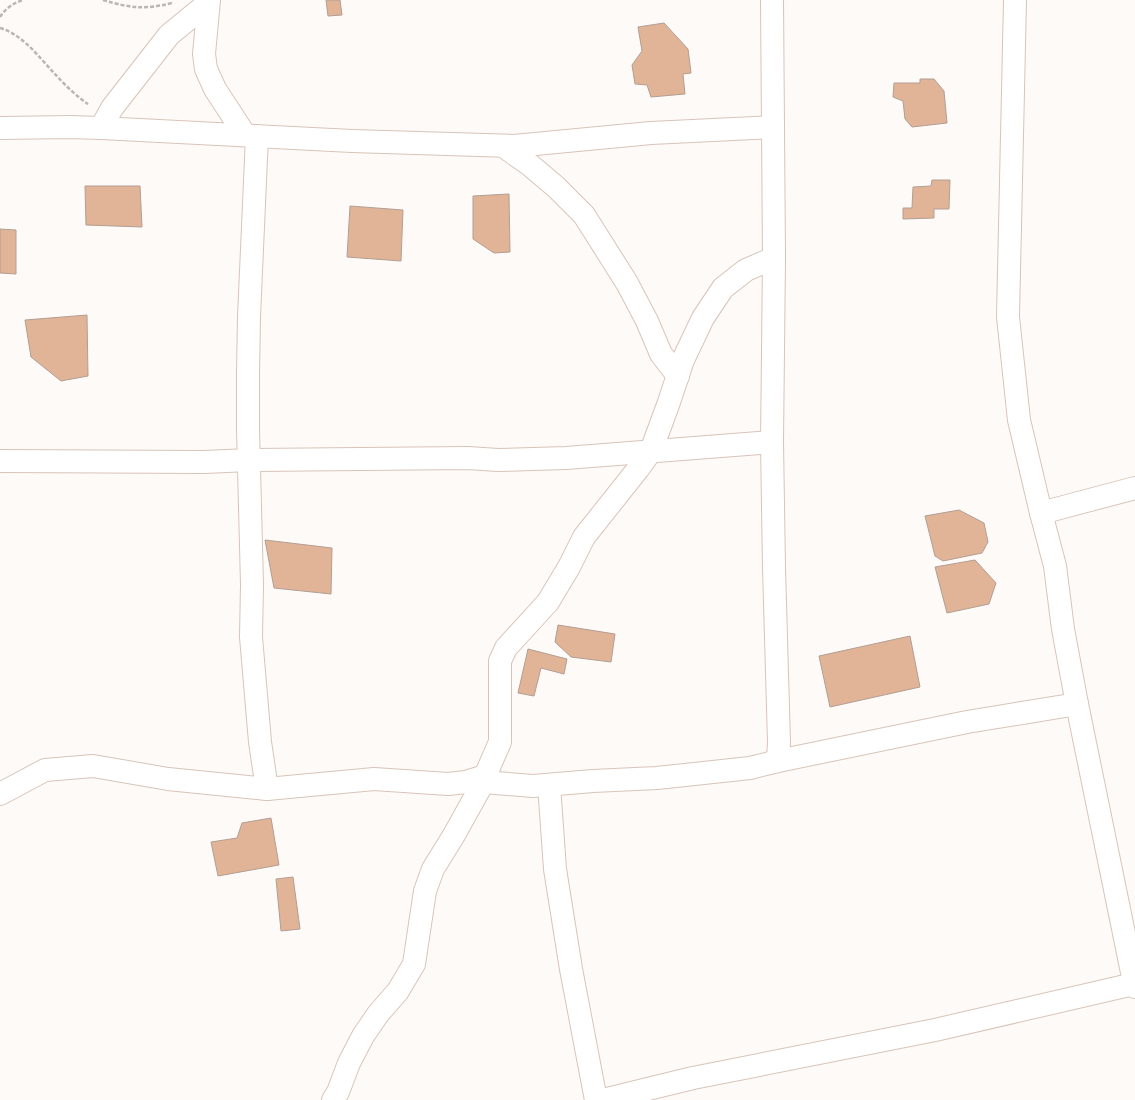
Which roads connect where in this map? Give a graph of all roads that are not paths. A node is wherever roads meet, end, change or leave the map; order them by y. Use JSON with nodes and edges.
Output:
{"nodes":[{"id":1,"x":772,"y":0,"type":"edge"},
{"id":2,"x":1015,"y":0,"type":"edge"},
{"id":3,"x":208,"y":2,"type":"edge"},
{"id":4,"x":104,"y":123,"type":"junction"},
{"id":5,"x":773,"y":127,"type":"junction"},
{"id":6,"x":0,"y":128,"type":"edge"},
{"id":7,"x":251,"y":136,"type":"junction"},
{"id":8,"x":503,"y":146,"type":"junction"},
{"id":9,"x":774,"y":258,"type":"junction"},
{"id":10,"x":678,"y":376,"type":"junction"},
{"id":11,"x":772,"y":442,"type":"junction"},
{"id":12,"x":651,"y":451,"type":"junction"},
{"id":13,"x":249,"y":460,"type":"junction"},
{"id":14,"x":0,"y":461,"type":"edge"},
{"id":15,"x":1135,"y":488,"type":"edge"},
{"id":16,"x":1041,"y":513,"type":"junction"},
{"id":17,"x":1077,"y":704,"type":"junction"},
{"id":18,"x":778,"y":761,"type":"junction"},
{"id":19,"x":484,"y":779,"type":"junction"},
{"id":20,"x":549,"y":785,"type":"junction"},
{"id":21,"x":266,"y":790,"type":"junction"},
{"id":22,"x":0,"y":794,"type":"edge"},
{"id":23,"x":1135,"y":986,"type":"edge"},
{"id":24,"x":333,"y":1100,"type":"edge"},
{"id":25,"x":596,"y":1100,"type":"edge"},
{"id":26,"x":603,"y":1100,"type":"edge"}],
"edges":[{"from":1,"to":5,"type":"street"},
{"from":2,"to":16,"type":"street"},
{"from":3,"to":4,"type":"street"},
{"from":3,"to":7,"type":"street"},
{"from":4,"to":6,"type":"street"},
{"from":4,"to":7,"type":"street"},
{"from":5,"to":8,"type":"street"},
{"from":5,"to":9,"type":"street"},
{"from":7,"to":8,"type":"street"},
{"from":7,"to":13,"type":"street"},
{"from":8,"to":10,"type":"street"},
{"from":9,"to":10,"type":"street"},
{"from":9,"to":11,"type":"street"},
{"from":10,"to":12,"type":"street"},
{"from":11,"to":12,"type":"street"},
{"from":11,"to":18,"type":"street"},
{"from":12,"to":13,"type":"street"},
{"from":12,"to":19,"type":"street"},
{"from":13,"to":14,"type":"street"},
{"from":13,"to":21,"type":"street"},
{"from":15,"to":16,"type":"street"},
{"from":16,"to":17,"type":"street"},
{"from":17,"to":18,"type":"street"},
{"from":17,"to":23,"type":"street"},
{"from":18,"to":20,"type":"street"},
{"from":19,"to":20,"type":"street"},
{"from":19,"to":21,"type":"street"},
{"from":19,"to":24,"type":"street"},
{"from":20,"to":25,"type":"street"},
{"from":21,"to":22,"type":"street"},
{"from":23,"to":26,"type":"street"}]}
